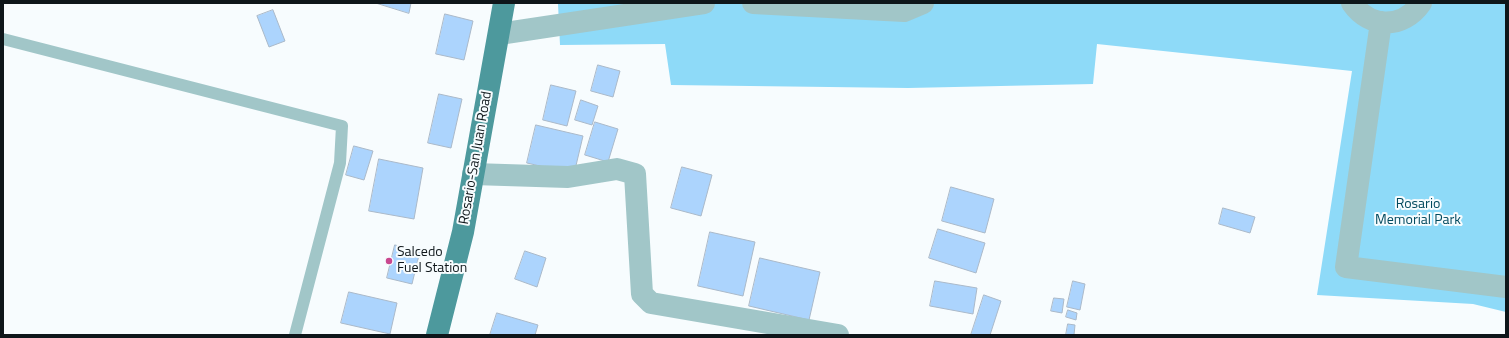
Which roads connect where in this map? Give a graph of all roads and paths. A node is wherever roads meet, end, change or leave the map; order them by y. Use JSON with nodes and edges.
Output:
{"nodes":[{"id":1,"x":504,"y":3,"type":"edge"},
{"id":2,"x":704,"y":3,"type":"edge"},
{"id":3,"x":753,"y":3,"type":"edge"},
{"id":4,"x":923,"y":3,"type":"edge"},
{"id":5,"x":1352,"y":3,"type":"edge"},
{"id":6,"x":1421,"y":3,"type":"edge"},
{"id":7,"x":1381,"y":22,"type":"junction"},
{"id":8,"x":499,"y":34,"type":"junction"},
{"id":9,"x":3,"y":39,"type":"edge"},
{"id":10,"x":473,"y":174,"type":"junction"},
{"id":11,"x":1506,"y":287,"type":"edge"},
{"id":12,"x":295,"y":335,"type":"edge"},
{"id":13,"x":437,"y":335,"type":"edge"},
{"id":14,"x":838,"y":335,"type":"edge"}],
"edges":[{"from":1,"to":8,"type":"main road","name":"Rosario-San Juan Road"},
{"from":2,"to":8,"type":"street"},
{"from":3,"to":4,"type":"street"},
{"from":5,"to":7,"type":"street"},
{"from":6,"to":7,"type":"street"},
{"from":7,"to":11,"type":"street"},
{"from":8,"to":10,"type":"main road","name":"Rosario-San Juan Road"},
{"from":9,"to":12,"type":"lane"},
{"from":10,"to":13,"type":"main road","name":"Rosario-San Juan Road"},
{"from":10,"to":14,"type":"street"}]}
